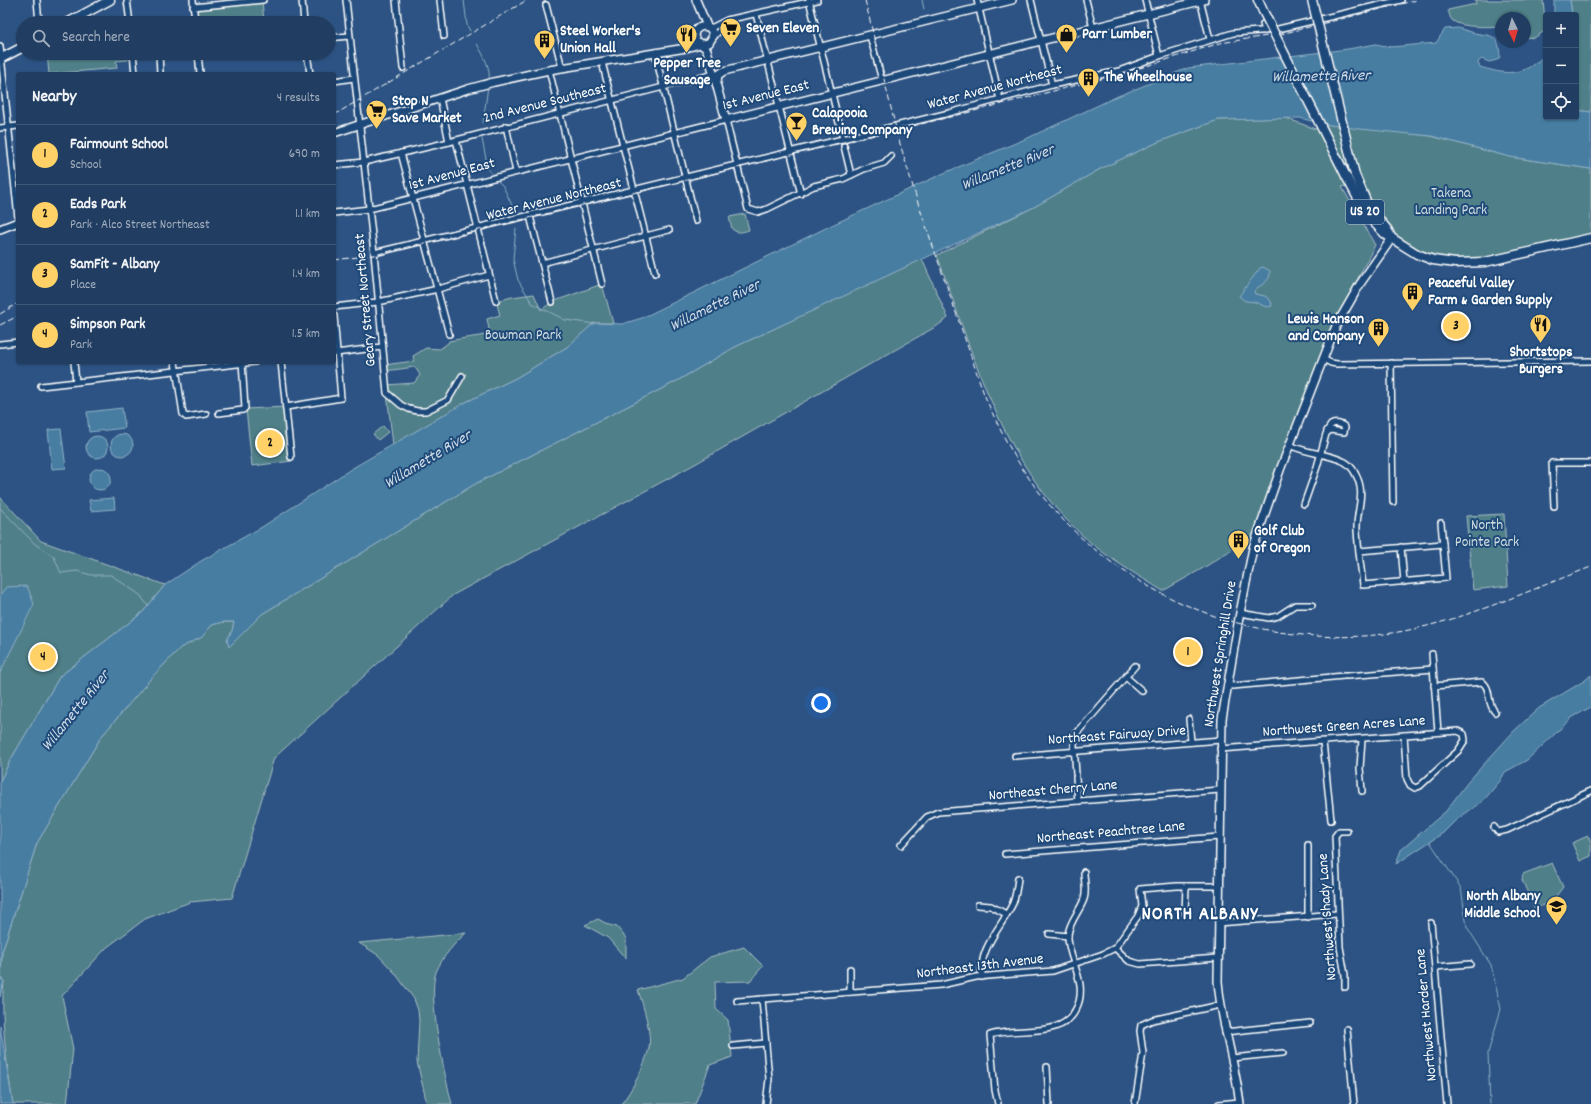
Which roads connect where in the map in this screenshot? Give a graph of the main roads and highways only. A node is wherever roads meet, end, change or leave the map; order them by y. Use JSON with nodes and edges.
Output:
{"nodes":[{"id":1,"x":110,"y":0,"type":"edge"},
{"id":2,"x":696,"y":0,"type":"edge"},
{"id":3,"x":1012,"y":0,"type":"edge"},
{"id":4,"x":1202,"y":0,"type":"edge"},
{"id":5,"x":1258,"y":0,"type":"edge"},
{"id":6,"x":1312,"y":0,"type":"edge"},
{"id":7,"x":700,"y":10,"type":"junction"},
{"id":8,"x":80,"y":16,"type":"edge"},
{"id":9,"x":708,"y":27,"type":"junction"},
{"id":10,"x":698,"y":28,"type":"junction"},
{"id":11,"x":694,"y":36,"type":"junction"},
{"id":12,"x":712,"y":40,"type":"junction"},
{"id":13,"x":701,"y":44,"type":"junction"},
{"id":14,"x":681,"y":48,"type":"junction"},
{"id":15,"x":16,"y":50,"type":"edge"},
{"id":16,"x":1,"y":58,"type":"edge"},
{"id":17,"x":724,"y":71,"type":"junction"},
{"id":18,"x":717,"y":82,"type":"junction"},
{"id":19,"x":336,"y":131,"type":"edge"},
{"id":20,"x":16,"y":223,"type":"edge"},
{"id":21,"x":0,"y":229,"type":"edge"},
{"id":22,"x":1392,"y":238,"type":"junction"},
{"id":23,"x":1591,"y":238,"type":"edge"},
{"id":24,"x":1240,"y":1103,"type":"edge"}],
"edges":[{"from":1,"to":8,"type":"highway"},
{"from":2,"to":7,"type":"main road"},
{"from":3,"to":17,"type":"main road"},
{"from":4,"to":18,"type":"main road","name":"1st Avenue East"},
{"from":5,"to":22,"type":"highway","number":"US 20","bridge":true},
{"from":6,"to":22,"type":"highway","number":"US 20","bridge":true},
{"from":7,"to":9,"type":"main road"},
{"from":7,"to":10,"type":"main road"},
{"from":9,"to":10,"type":"main road"},
{"from":9,"to":12,"type":"main road"},
{"from":10,"to":11,"type":"main road"},
{"from":11,"to":13,"type":"main road"},
{"from":11,"to":14,"type":"main road"},
{"from":12,"to":13,"type":"main road"},
{"from":12,"to":17,"type":"main road"},
{"from":13,"to":14,"type":"main road"},
{"from":13,"to":18,"type":"main road"},
{"from":14,"to":19,"type":"main road"},
{"from":15,"to":16,"type":"highway"},
{"from":17,"to":18,"type":"main road"},
{"from":20,"to":21,"type":"main road"},
{"from":22,"to":23,"type":"highway","number":"US 20"},
{"from":22,"to":24,"type":"main road","name":"Northwest Springhill Drive"}]}
